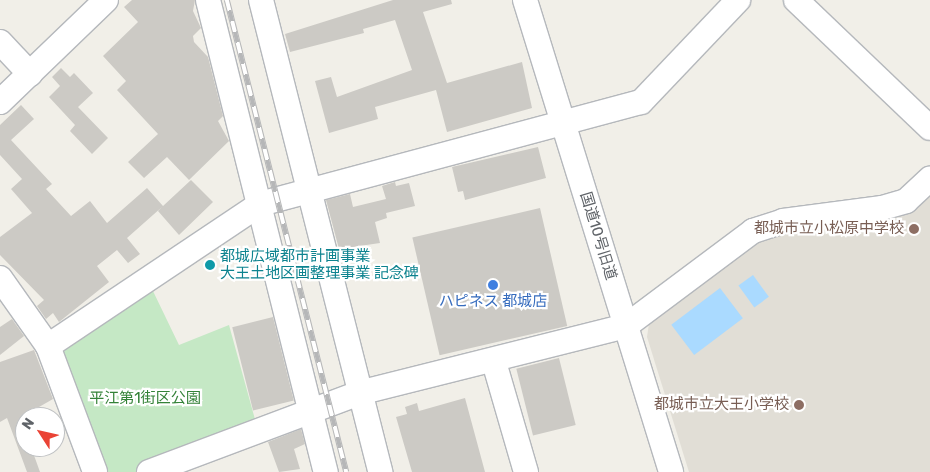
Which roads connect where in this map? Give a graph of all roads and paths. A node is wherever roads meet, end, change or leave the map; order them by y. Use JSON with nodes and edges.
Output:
{"nodes":[{"id":1,"x":106,"y":0,"type":"edge"},
{"id":2,"x":208,"y":0,"type":"edge"},
{"id":3,"x":261,"y":0,"type":"edge"},
{"id":4,"x":525,"y":0,"type":"edge"},
{"id":5,"x":738,"y":0,"type":"edge"},
{"id":6,"x":796,"y":0,"type":"edge"},
{"id":7,"x":0,"y":42,"type":"edge"},
{"id":8,"x":30,"y":74,"type":"junction"},
{"id":9,"x":0,"y":102,"type":"edge"},
{"id":10,"x":563,"y":123,"type":"junction"},
{"id":11,"x":930,"y":128,"type":"edge"},
{"id":12,"x":930,"y":179,"type":"edge"},
{"id":13,"x":308,"y":191,"type":"junction"},
{"id":14,"x":260,"y":204,"type":"junction"},
{"id":15,"x":0,"y":278,"type":"edge"},
{"id":16,"x":626,"y":326,"type":"junction"},
{"id":17,"x":48,"y":346,"type":"junction"},
{"id":18,"x":494,"y":362,"type":"junction"},
{"id":19,"x":359,"y":393,"type":"junction"},
{"id":20,"x":310,"y":408,"type":"junction"},
{"id":21,"x":95,"y":472,"type":"edge"},
{"id":22,"x":150,"y":472,"type":"edge"},
{"id":23,"x":326,"y":472,"type":"edge"},
{"id":24,"x":380,"y":472,"type":"edge"},
{"id":25,"x":526,"y":472,"type":"edge"},
{"id":26,"x":671,"y":472,"type":"edge"}],
"edges":[{"from":1,"to":8,"type":"street"},
{"from":2,"to":14,"type":"street"},
{"from":3,"to":13,"type":"street"},
{"from":4,"to":10,"type":"street","name":"国道10号旧道"},
{"from":5,"to":10,"type":"street"},
{"from":6,"to":11,"type":"street"},
{"from":7,"to":8,"type":"street"},
{"from":8,"to":9,"type":"street"},
{"from":10,"to":13,"type":"street"},
{"from":10,"to":16,"type":"street","name":"国道10号旧道"},
{"from":12,"to":16,"type":"street"},
{"from":13,"to":14,"type":"street"},
{"from":13,"to":19,"type":"street"},
{"from":14,"to":17,"type":"street"},
{"from":14,"to":20,"type":"street"},
{"from":15,"to":17,"type":"street"},
{"from":16,"to":18,"type":"street"},
{"from":16,"to":26,"type":"street","name":"国道10号旧道"},
{"from":17,"to":21,"type":"street"},
{"from":18,"to":19,"type":"street"},
{"from":18,"to":25,"type":"street"},
{"from":19,"to":20,"type":"street"},
{"from":19,"to":24,"type":"street"},
{"from":20,"to":22,"type":"street"},
{"from":20,"to":23,"type":"street"}]}
